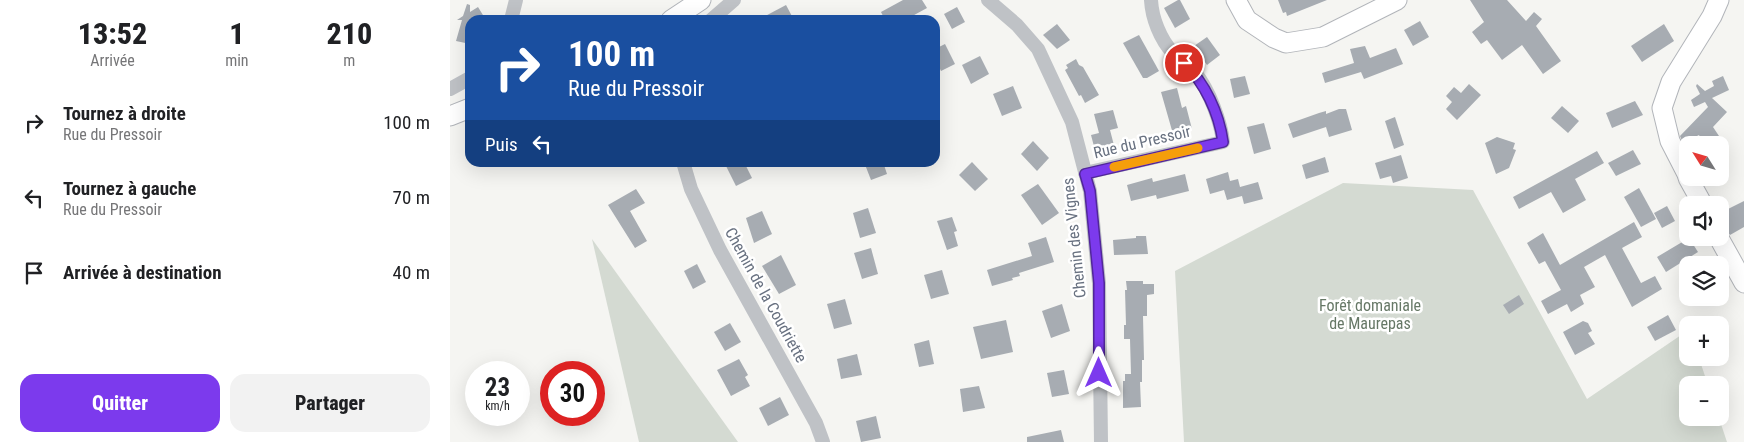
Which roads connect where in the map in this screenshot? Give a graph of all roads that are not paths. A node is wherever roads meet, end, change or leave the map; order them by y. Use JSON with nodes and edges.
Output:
{"nodes":[{"id":1,"x":516,"y":0,"type":"edge"},
{"id":2,"x":701,"y":0,"type":"edge"},
{"id":3,"x":734,"y":0,"type":"edge"},
{"id":4,"x":988,"y":0,"type":"edge"},
{"id":5,"x":1151,"y":0,"type":"edge"},
{"id":6,"x":1236,"y":0,"type":"edge"},
{"id":7,"x":1397,"y":0,"type":"edge"},
{"id":8,"x":1719,"y":0,"type":"edge"},
{"id":9,"x":513,"y":15,"type":"edge"},
{"id":10,"x":680,"y":15,"type":"edge"},
{"id":11,"x":717,"y":15,"type":"edge"},
{"id":12,"x":465,"y":81,"type":"edge"},
{"id":13,"x":450,"y":89,"type":"edge"},
{"id":14,"x":465,"y":110,"type":"edge"},
{"id":15,"x":450,"y":116,"type":"edge"},
{"id":16,"x":1679,"y":159,"type":"edge"},
{"id":17,"x":684,"y":167,"type":"edge"},
{"id":18,"x":1085,"y":174,"type":"junction"},
{"id":19,"x":1723,"y":246,"type":"edge"},
{"id":20,"x":1744,"y":283,"type":"edge"},
{"id":21,"x":823,"y":442,"type":"edge"},
{"id":22,"x":1101,"y":442,"type":"edge"}],
"edges":[{"from":1,"to":9,"type":"street"},
{"from":2,"to":10,"type":"street"},
{"from":3,"to":11,"type":"street"},
{"from":4,"to":18,"type":"street","name":"Chemin des Vignes"},
{"from":5,"to":18,"type":"street","name":"Rue du Pressoir"},
{"from":6,"to":7,"type":"street"},
{"from":8,"to":16,"type":"street"},
{"from":12,"to":13,"type":"street"},
{"from":14,"to":15,"type":"street"},
{"from":17,"to":21,"type":"street","name":"Chemin de la Coudriette"},
{"from":18,"to":22,"type":"street","name":"Chemin des Vignes"},
{"from":19,"to":20,"type":"street"}]}
